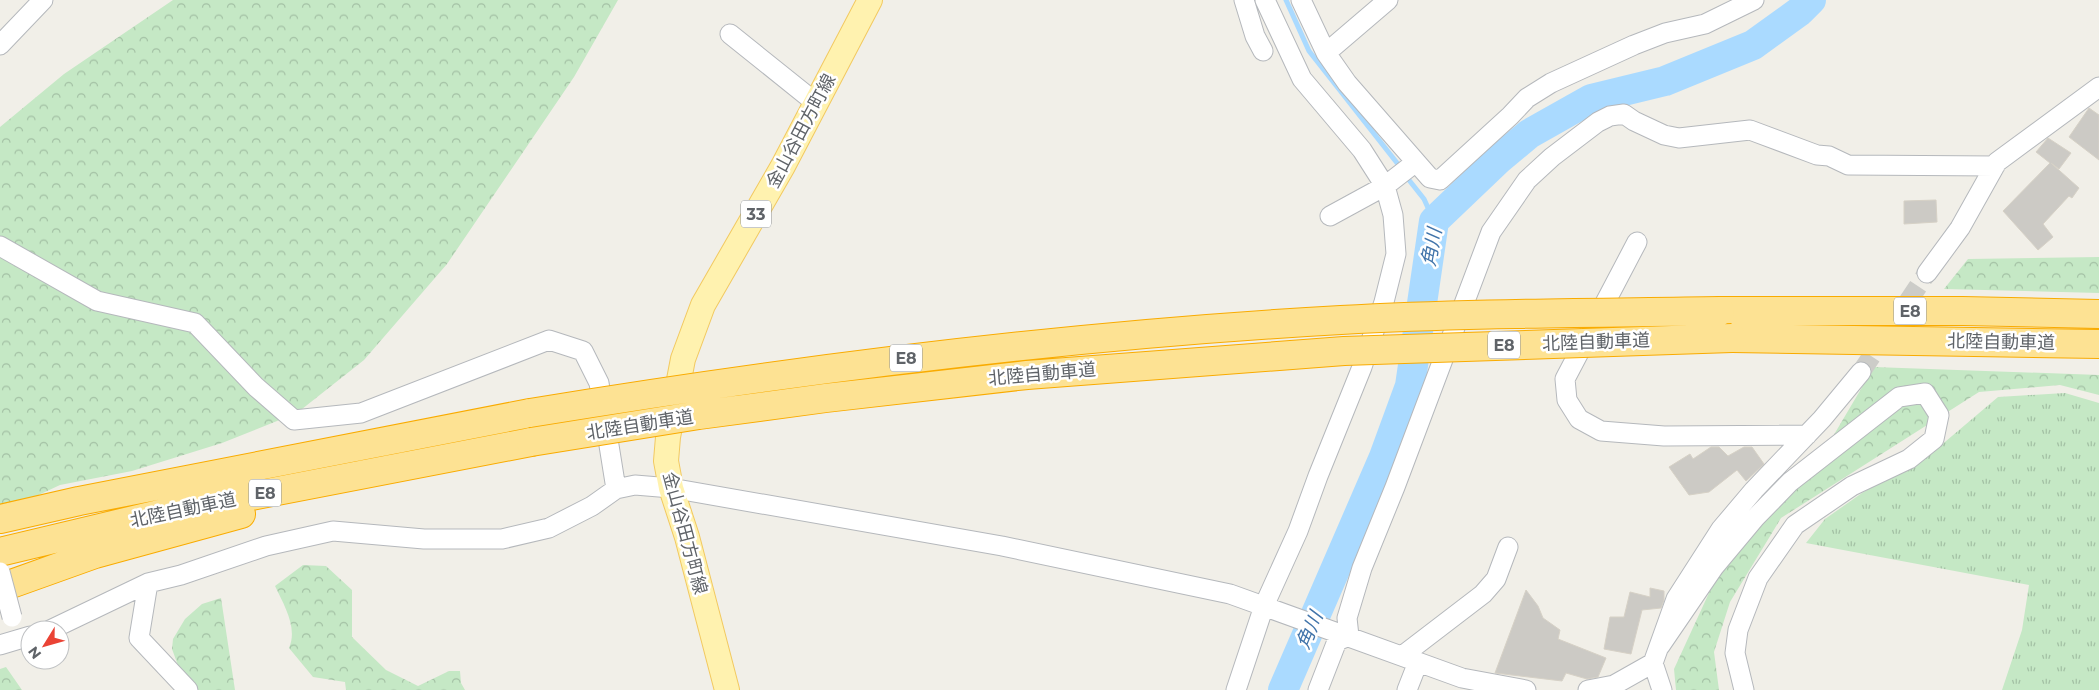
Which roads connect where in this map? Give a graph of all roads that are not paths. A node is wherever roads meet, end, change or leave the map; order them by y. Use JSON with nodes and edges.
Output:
{"nodes":[{"id":1,"x":43,"y":0,"type":"edge"},
{"id":2,"x":870,"y":0,"type":"edge"},
{"id":3,"x":1244,"y":0,"type":"edge"},
{"id":4,"x":1265,"y":0,"type":"edge"},
{"id":5,"x":1301,"y":0,"type":"edge"},
{"id":6,"x":1388,"y":0,"type":"edge"},
{"id":7,"x":1754,"y":0,"type":"edge"},
{"id":8,"x":730,"y":34,"type":"dead end"},
{"id":9,"x":0,"y":45,"type":"edge"},
{"id":10,"x":1263,"y":51,"type":"dead end"},
{"id":11,"x":1326,"y":53,"type":"junction"},
{"id":12,"x":2099,"y":87,"type":"edge"},
{"id":13,"x":816,"y":104,"type":"junction"},
{"id":14,"x":1416,"y":162,"type":"junction"},
{"id":15,"x":1995,"y":166,"type":"junction"},
{"id":16,"x":1385,"y":186,"type":"junction"},
{"id":17,"x":1330,"y":216,"type":"dead end"},
{"id":18,"x":1637,"y":242,"type":"dead end"},
{"id":19,"x":0,"y":246,"type":"edge"},
{"id":20,"x":1927,"y":273,"type":"tunnel mouth"},
{"id":21,"x":2099,"y":314,"type":"edge"},
{"id":22,"x":2099,"y":344,"type":"edge"},
{"id":23,"x":1861,"y":372,"type":"tunnel mouth"},
{"id":24,"x":1807,"y":435,"type":"junction"},
{"id":25,"x":484,"y":451,"type":"junction"},
{"id":26,"x":671,"y":488,"type":"junction"},
{"id":27,"x":616,"y":489,"type":"junction"},
{"id":28,"x":0,"y":519,"type":"edge"},
{"id":29,"x":1508,"y":547,"type":"dead end"},
{"id":30,"x":0,"y":552,"type":"edge"},
{"id":31,"x":0,"y":572,"type":"edge"},
{"id":32,"x":148,"y":583,"type":"junction"},
{"id":33,"x":0,"y":588,"type":"edge"},
{"id":34,"x":1266,"y":606,"type":"junction"},
{"id":35,"x":70,"y":620,"type":"edge"},
{"id":36,"x":1347,"y":635,"type":"junction"},
{"id":37,"x":16,"y":640,"type":"edge"},
{"id":38,"x":1660,"y":646,"type":"junction"},
{"id":39,"x":1410,"y":659,"type":"junction"},
{"id":40,"x":1653,"y":663,"type":"junction"},
{"id":41,"x":188,"y":690,"type":"edge"},
{"id":42,"x":727,"y":690,"type":"edge"},
{"id":43,"x":1236,"y":690,"type":"edge"},
{"id":44,"x":1318,"y":690,"type":"edge"},
{"id":45,"x":1408,"y":690,"type":"edge"},
{"id":46,"x":1526,"y":690,"type":"edge"},
{"id":47,"x":1588,"y":690,"type":"edge"},
{"id":48,"x":1662,"y":690,"type":"edge"},
{"id":49,"x":1744,"y":690,"type":"edge"}],
"edges":[{"from":1,"to":9,"type":"street"},
{"from":2,"to":13,"type":"main road","name":"金山谷田方町線","number":"33"},
{"from":3,"to":10,"type":"street"},
{"from":4,"to":16,"type":"street"},
{"from":5,"to":11,"type":"street"},
{"from":6,"to":11,"type":"street"},
{"from":7,"to":14,"type":"street"},
{"from":8,"to":13,"type":"street"},
{"from":11,"to":14,"type":"street"},
{"from":12,"to":15,"type":"street"},
{"from":13,"to":26,"type":"main road","name":"金山谷田方町線","number":"33"},
{"from":14,"to":16,"type":"street"},
{"from":15,"to":20,"type":"street"},
{"from":15,"to":36,"type":"street"},
{"from":16,"to":17,"type":"street"},
{"from":16,"to":34,"type":"street"},
{"from":18,"to":24,"type":"street"},
{"from":19,"to":27,"type":"street"},
{"from":21,"to":28,"type":"highway","name":"北陸自動車道","number":"E8","bridge":true},
{"from":22,"to":25,"type":"highway","name":"北陸自動車道","number":"E8","bridge":true},
{"from":23,"to":24,"type":"street"},
{"from":24,"to":38,"type":"street"},
{"from":25,"to":30,"type":"highway","name":"北陸自動車道","number":"E8"},
{"from":25,"to":33,"type":"highway"},
{"from":26,"to":27,"type":"street"},
{"from":26,"to":34,"type":"street"},
{"from":26,"to":42,"type":"main road","name":"金山谷田方町線","number":"33"},
{"from":27,"to":32,"type":"street"},
{"from":29,"to":39,"type":"street"},
{"from":31,"to":37,"type":"street","bridge":true},
{"from":32,"to":35,"type":"street"},
{"from":32,"to":41,"type":"street"},
{"from":34,"to":36,"type":"street"},
{"from":34,"to":43,"type":"street"},
{"from":36,"to":39,"type":"street"},
{"from":36,"to":44,"type":"street"},
{"from":38,"to":40,"type":"street"},
{"from":38,"to":49,"type":"street"},
{"from":39,"to":45,"type":"street"},
{"from":39,"to":46,"type":"street"},
{"from":40,"to":47,"type":"street"},
{"from":40,"to":48,"type":"street"}]}
